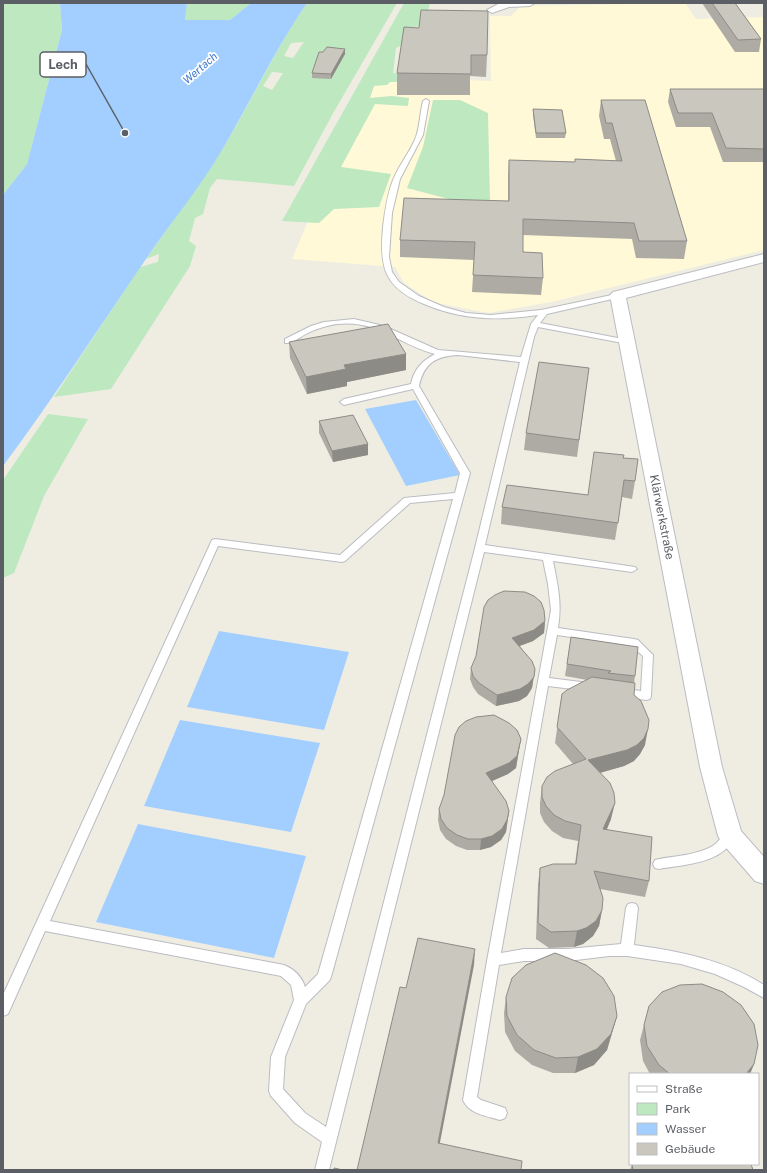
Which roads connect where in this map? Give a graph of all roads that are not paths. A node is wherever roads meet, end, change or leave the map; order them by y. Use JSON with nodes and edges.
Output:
{"nodes":[{"id":1,"x":530,"y":3,"type":"edge"},
{"id":2,"x":492,"y":10,"type":"dead end"},
{"id":3,"x":426,"y":101,"type":"dead end"},
{"id":4,"x":764,"y":258,"type":"edge"},
{"id":5,"x":618,"y":294,"type":"junction"},
{"id":6,"x":545,"y":311,"type":"junction"},
{"id":7,"x":535,"y":324,"type":"junction"},
{"id":8,"x":288,"y":341,"type":"edge"},
{"id":9,"x":628,"y":342,"type":"junction"},
{"id":10,"x":443,"y":353,"type":"junction"},
{"id":11,"x":524,"y":360,"type":"junction"},
{"id":12,"x":415,"y":386,"type":"junction"},
{"id":13,"x":344,"y":402,"type":"dead end"},
{"id":14,"x":458,"y":496,"type":"junction"},
{"id":15,"x":480,"y":548,"type":"junction"},
{"id":16,"x":547,"y":558,"type":"junction"},
{"id":17,"x":632,"y":569,"type":"dead end"},
{"id":18,"x":552,"y":631,"type":"junction"},
{"id":19,"x":543,"y":681,"type":"junction"},
{"id":20,"x":730,"y":836,"type":"junction"},
{"id":21,"x":659,"y":864,"type":"dead end"},
{"id":22,"x":764,"y":874,"type":"edge"},
{"id":23,"x":632,"y":908,"type":"dead end"},
{"id":24,"x":42,"y":925,"type":"junction"},
{"id":25,"x":627,"y":950,"type":"junction"},
{"id":26,"x":493,"y":960,"type":"junction"},
{"id":27,"x":764,"y":992,"type":"edge"},
{"id":28,"x":301,"y":1000,"type":"junction"},
{"id":29,"x":3,"y":1010,"type":"edge"},
{"id":30,"x":500,"y":1113,"type":"dead end"},
{"id":31,"x":330,"y":1139,"type":"junction"},
{"id":32,"x":322,"y":1170,"type":"edge"}],
"edges":[{"from":1,"to":2,"type":"street"},
{"from":3,"to":6,"type":"lane"},
{"from":4,"to":5,"type":"street"},
{"from":5,"to":6,"type":"lane"},
{"from":5,"to":9,"type":"street","name":"Klärwerkstraße"},
{"from":6,"to":7,"type":"lane"},
{"from":7,"to":9,"type":"lane"},
{"from":7,"to":11,"type":"lane"},
{"from":8,"to":10,"type":"lane"},
{"from":9,"to":20,"type":"street","name":"Klärwerkstraße"},
{"from":10,"to":11,"type":"lane"},
{"from":10,"to":12,"type":"lane"},
{"from":11,"to":15,"type":"lane"},
{"from":12,"to":13,"type":"lane"},
{"from":12,"to":14,"type":"lane"},
{"from":14,"to":24,"type":"lane"},
{"from":14,"to":28,"type":"lane"},
{"from":15,"to":16,"type":"lane"},
{"from":15,"to":31,"type":"lane"},
{"from":16,"to":17,"type":"lane"},
{"from":16,"to":18,"type":"lane"},
{"from":18,"to":19,"type":"lane"},
{"from":18,"to":19,"type":"lane"},
{"from":19,"to":26,"type":"lane"},
{"from":20,"to":21,"type":"lane"},
{"from":20,"to":22,"type":"street","name":"Klärwerkstraße"},
{"from":23,"to":25,"type":"lane"},
{"from":24,"to":28,"type":"lane"},
{"from":24,"to":29,"type":"lane"},
{"from":25,"to":26,"type":"lane"},
{"from":25,"to":27,"type":"lane"},
{"from":26,"to":30,"type":"lane"},
{"from":28,"to":31,"type":"lane"},
{"from":31,"to":32,"type":"lane"}]}
